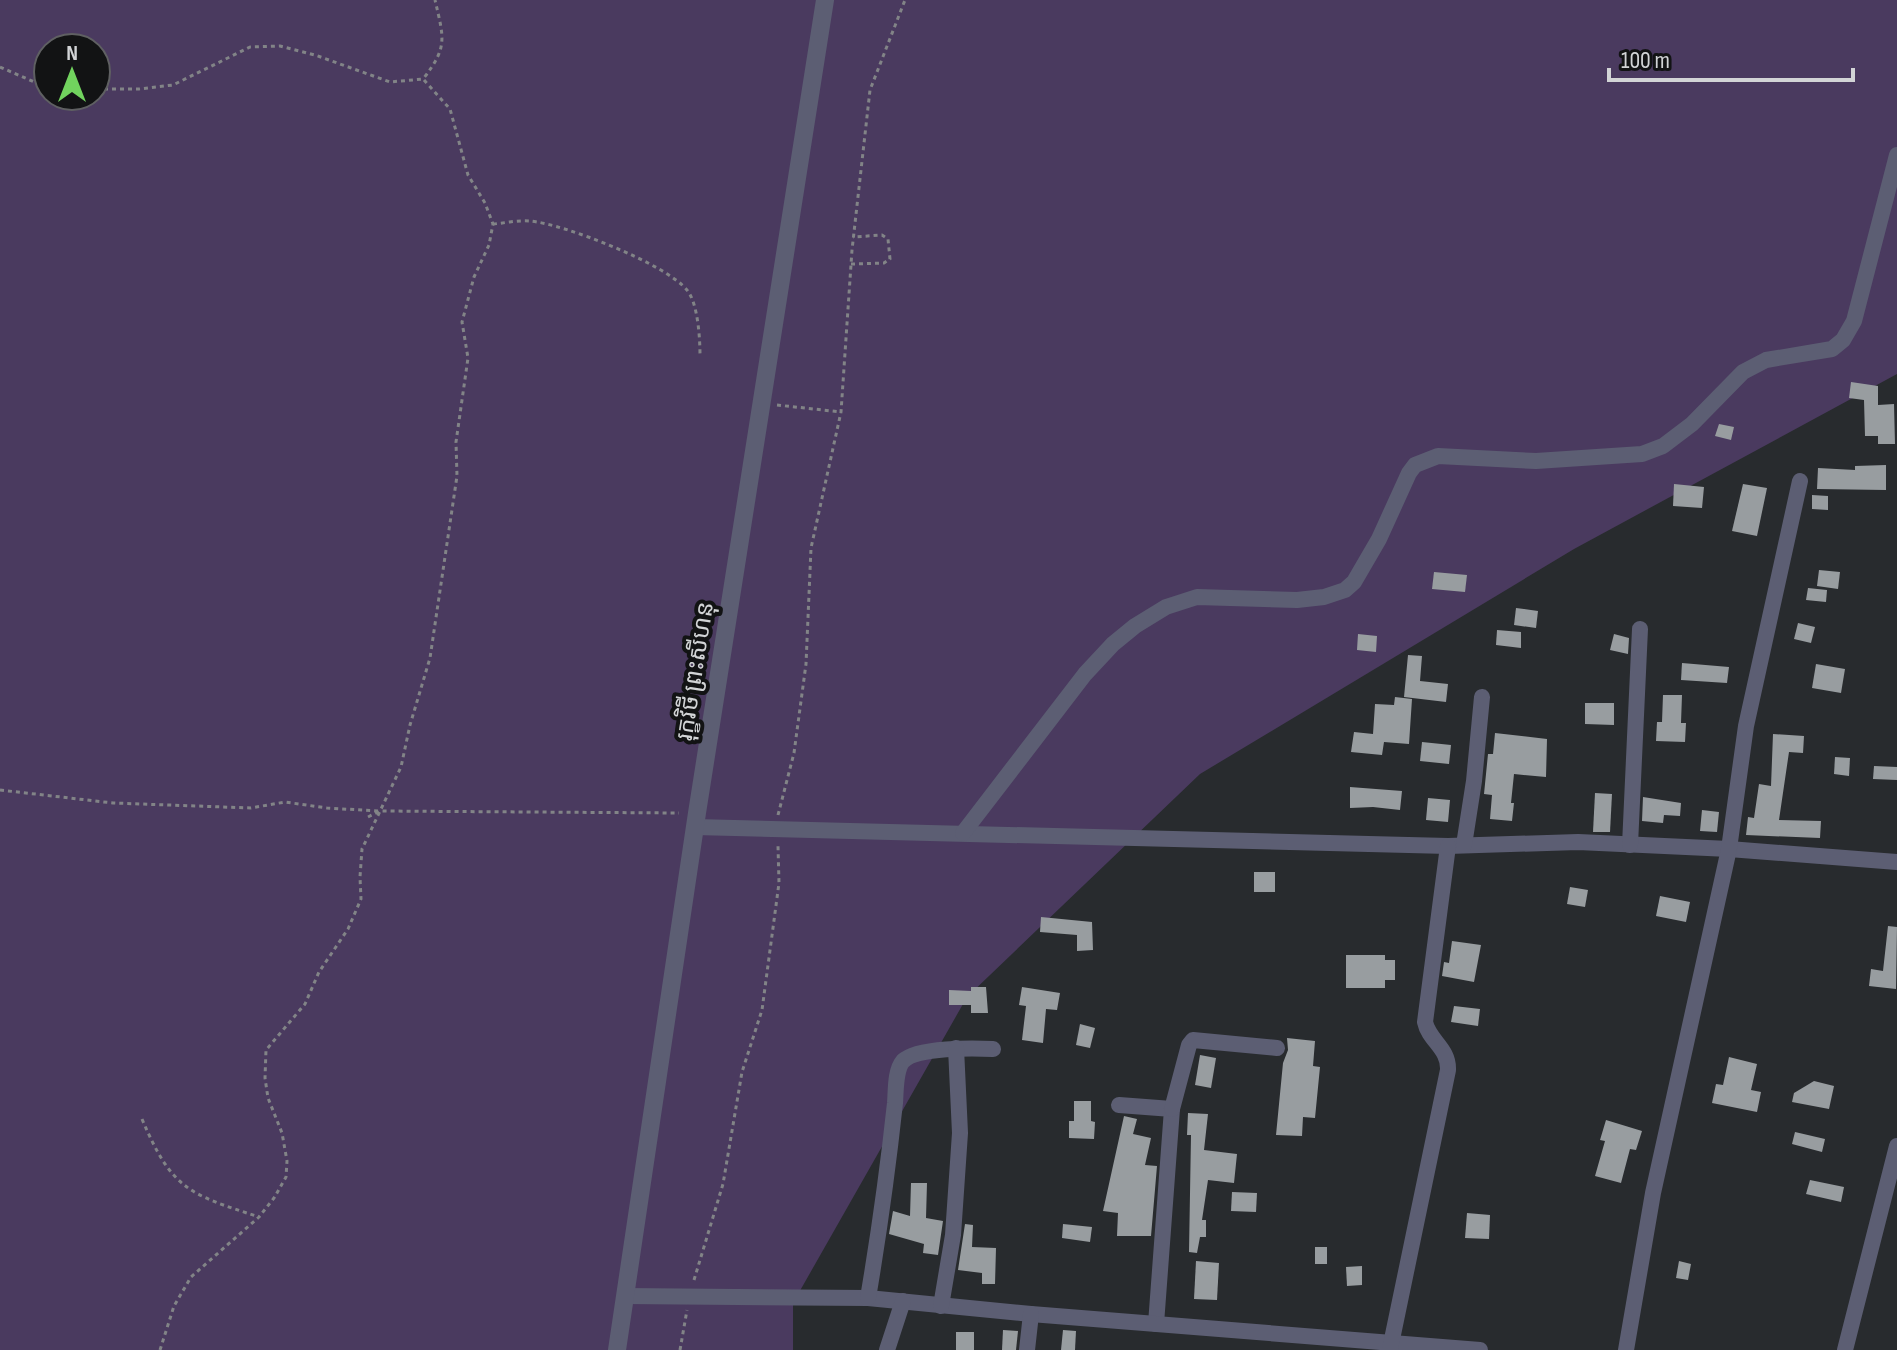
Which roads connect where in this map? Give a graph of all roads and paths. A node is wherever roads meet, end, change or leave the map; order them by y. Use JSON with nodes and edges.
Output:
{"nodes":[{"id":1,"x":435,"y":0,"type":"edge"},
{"id":2,"x":825,"y":0,"type":"edge"},
{"id":3,"x":905,"y":0,"type":"edge"},
{"id":4,"x":0,"y":67,"type":"edge"},
{"id":5,"x":423,"y":79,"type":"junction"},
{"id":6,"x":32,"y":81,"type":"edge"},
{"id":7,"x":112,"y":89,"type":"edge"},
{"id":8,"x":1897,"y":155,"type":"edge"},
{"id":9,"x":493,"y":224,"type":"junction"},
{"id":10,"x":853,"y":237,"type":"junction"},
{"id":11,"x":851,"y":264,"type":"junction"},
{"id":12,"x":700,"y":355,"type":"dead end"},
{"id":13,"x":761,"y":403,"type":"junction"},
{"id":14,"x":841,"y":412,"type":"junction"},
{"id":15,"x":1800,"y":481,"type":"dead end"},
{"id":16,"x":1640,"y":629,"type":"dead end"},
{"id":17,"x":1482,"y":697,"type":"dead end"},
{"id":18,"x":0,"y":790,"type":"edge"},
{"id":19,"x":380,"y":811,"type":"junction"},
{"id":20,"x":368,"y":817,"type":"dead end"},
{"id":21,"x":696,"y":820,"type":"junction"},
{"id":22,"x":775,"y":828,"type":"junction"},
{"id":23,"x":963,"y":833,"type":"junction"},
{"id":24,"x":1456,"y":845,"type":"junction"},
{"id":25,"x":1630,"y":845,"type":"junction"},
{"id":26,"x":1729,"y":849,"type":"junction"},
{"id":27,"x":1897,"y":862,"type":"edge"},
{"id":28,"x":956,"y":1048,"type":"junction"},
{"id":29,"x":1277,"y":1048,"type":"dead end"},
{"id":30,"x":993,"y":1049,"type":"dead end"},
{"id":31,"x":1119,"y":1105,"type":"dead end"},
{"id":32,"x":1172,"y":1109,"type":"junction"},
{"id":33,"x":142,"y":1119,"type":"dead end"},
{"id":34,"x":1897,"y":1146,"type":"edge"},
{"id":35,"x":259,"y":1217,"type":"junction"},
{"id":36,"x":625,"y":1296,"type":"junction"},
{"id":37,"x":689,"y":1297,"type":"junction"},
{"id":38,"x":868,"y":1298,"type":"junction"},
{"id":39,"x":903,"y":1301,"type":"junction"},
{"id":40,"x":941,"y":1306,"type":"junction"},
{"id":41,"x":1031,"y":1314,"type":"junction"},
{"id":42,"x":1156,"y":1324,"type":"junction"},
{"id":43,"x":1390,"y":1346,"type":"edge"},
{"id":44,"x":160,"y":1350,"type":"edge"},
{"id":45,"x":617,"y":1350,"type":"edge"},
{"id":46,"x":680,"y":1350,"type":"edge"},
{"id":47,"x":887,"y":1350,"type":"edge"},
{"id":48,"x":1027,"y":1350,"type":"edge"},
{"id":49,"x":1480,"y":1350,"type":"edge"},
{"id":50,"x":1626,"y":1350,"type":"edge"},
{"id":51,"x":1845,"y":1350,"type":"edge"}],
"edges":[{"from":1,"to":5,"type":"path"},
{"from":2,"to":13,"type":"street","name":"រុក្ខវិថី ព្រះសីហនុ"},
{"from":3,"to":10,"type":"path"},
{"from":4,"to":6,"type":"path"},
{"from":5,"to":7,"type":"path"},
{"from":5,"to":9,"type":"path"},
{"from":8,"to":23,"type":"street"},
{"from":9,"to":12,"type":"path"},
{"from":9,"to":19,"type":"path"},
{"from":10,"to":11,"type":"path"},
{"from":10,"to":11,"type":"path"},
{"from":11,"to":14,"type":"path"},
{"from":13,"to":14,"type":"path"},
{"from":13,"to":21,"type":"street","name":"រុក្ខវិថី ព្រះសីហនុ"},
{"from":14,"to":22,"type":"path"},
{"from":15,"to":26,"type":"street"},
{"from":16,"to":25,"type":"street"},
{"from":17,"to":24,"type":"street"},
{"from":18,"to":19,"type":"path"},
{"from":19,"to":20,"type":"path"},
{"from":19,"to":21,"type":"path"},
{"from":19,"to":35,"type":"path"},
{"from":21,"to":22,"type":"street"},
{"from":21,"to":36,"type":"street","name":"រុក្ខវិថី ព្រះសីហនុ"},
{"from":22,"to":23,"type":"street"},
{"from":22,"to":37,"type":"path"},
{"from":23,"to":24,"type":"street"},
{"from":24,"to":25,"type":"street"},
{"from":24,"to":43,"type":"street"},
{"from":25,"to":26,"type":"street"},
{"from":26,"to":27,"type":"street"},
{"from":26,"to":50,"type":"street"},
{"from":28,"to":30,"type":"street"},
{"from":28,"to":38,"type":"street"},
{"from":28,"to":40,"type":"street"},
{"from":29,"to":32,"type":"street"},
{"from":31,"to":32,"type":"street"},
{"from":32,"to":42,"type":"street"},
{"from":33,"to":35,"type":"path"},
{"from":34,"to":51,"type":"street"},
{"from":35,"to":44,"type":"path"},
{"from":36,"to":37,"type":"street"},
{"from":36,"to":45,"type":"street","name":"រុក្ខវិថី ព្រះសីហនុ"},
{"from":37,"to":38,"type":"street"},
{"from":37,"to":46,"type":"path"},
{"from":38,"to":39,"type":"street"},
{"from":39,"to":40,"type":"street"},
{"from":39,"to":47,"type":"street"},
{"from":40,"to":41,"type":"street"},
{"from":41,"to":42,"type":"street"},
{"from":41,"to":48,"type":"street"},
{"from":42,"to":43,"type":"street"},
{"from":43,"to":49,"type":"street"}]}
